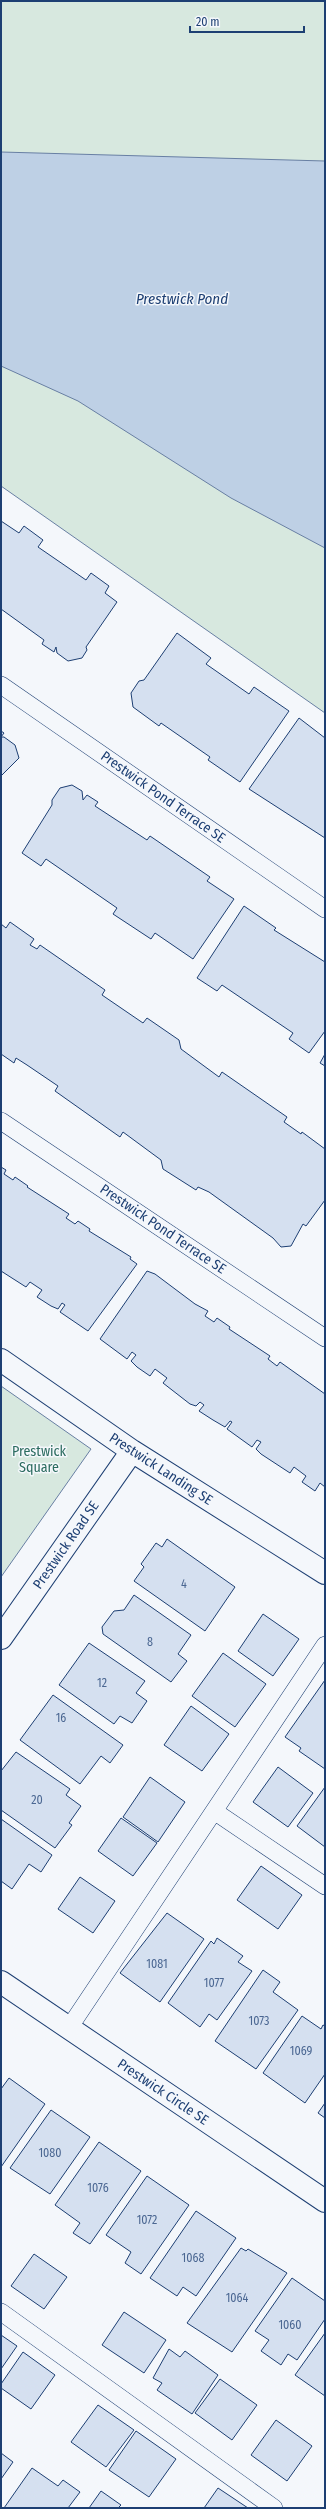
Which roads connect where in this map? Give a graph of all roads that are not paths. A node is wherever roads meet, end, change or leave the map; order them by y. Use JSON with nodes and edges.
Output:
{"nodes":[{"id":1,"x":1,"y":685,"type":"edge"},
{"id":2,"x":325,"y":909,"type":"edge"},
{"id":3,"x":1,"y":1121,"type":"edge"},
{"id":4,"x":325,"y":1338,"type":"edge"},
{"id":5,"x":1,"y":1360,"type":"edge"},
{"id":6,"x":132,"y":1451,"type":"junction"},
{"id":7,"x":325,"y":1573,"type":"edge"},
{"id":8,"x":1,"y":1638,"type":"edge"},
{"id":9,"x":325,"y":1645,"type":"edge"},
{"id":10,"x":214,"y":1811,"type":"junction"},
{"id":11,"x":325,"y":1886,"type":"edge"},
{"id":12,"x":1,"y":1982,"type":"edge"},
{"id":13,"x":69,"y":2028,"type":"junction"},
{"id":14,"x":325,"y":2201,"type":"edge"},
{"id":15,"x":1,"y":2312,"type":"edge"},
{"id":16,"x":274,"y":2508,"type":"edge"}],
"edges":[{"from":1,"to":2,"type":"lane","name":"Prestwick Pond Terrace SE"},
{"from":3,"to":4,"type":"lane","name":"Prestwick Pond Terrace SE"},
{"from":5,"to":6,"type":"street","name":"Prestwick Landing SE"},
{"from":6,"to":7,"type":"street","name":"Prestwick Landing SE"},
{"from":6,"to":8,"type":"street","name":"Prestwick Road SE"},
{"from":9,"to":10,"type":"lane"},
{"from":10,"to":11,"type":"lane"},
{"from":10,"to":13,"type":"lane"},
{"from":12,"to":13,"type":"street","name":"Prestwick Circle SE"},
{"from":13,"to":14,"type":"street","name":"Prestwick Circle SE"},
{"from":15,"to":16,"type":"lane"}]}
